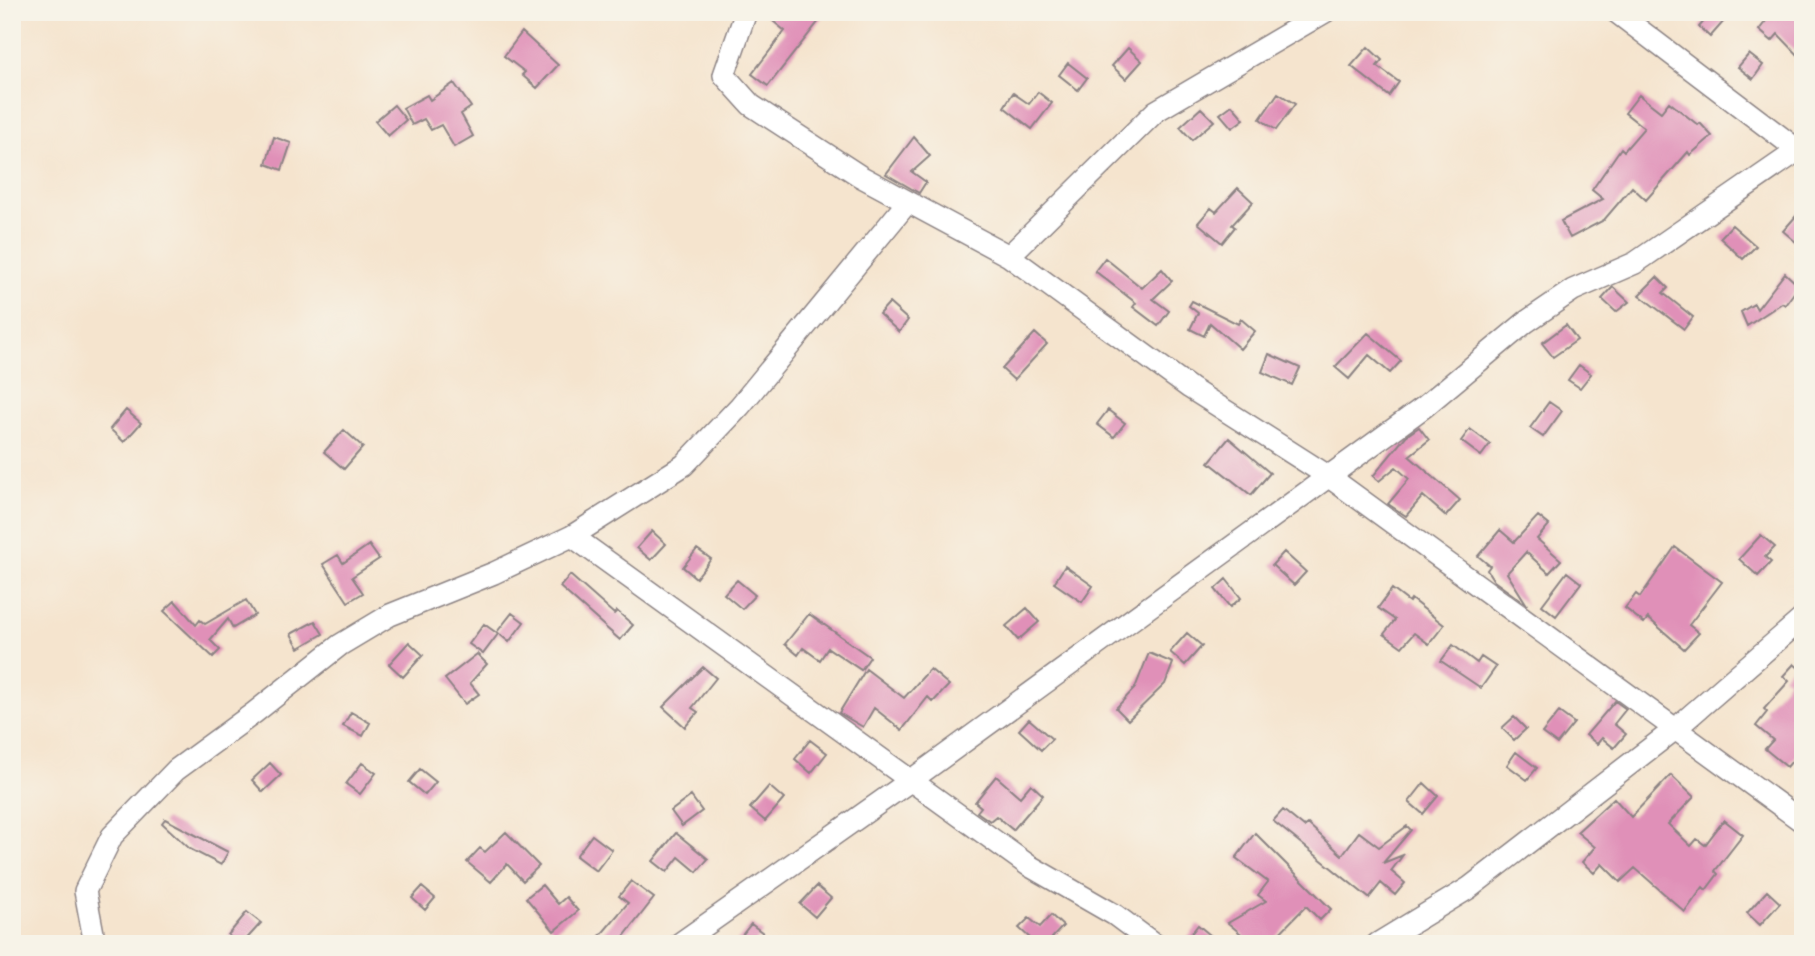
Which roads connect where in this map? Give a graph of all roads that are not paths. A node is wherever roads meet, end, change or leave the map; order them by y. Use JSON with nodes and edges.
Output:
{"nodes":[{"id":1,"x":746,"y":12,"type":"edge"},
{"id":2,"x":1325,"y":12,"type":"edge"},
{"id":3,"x":1616,"y":12,"type":"edge"},
{"id":4,"x":1801,"y":151,"type":"edge"},
{"id":5,"x":907,"y":203,"type":"junction"},
{"id":6,"x":1009,"y":256,"type":"junction"},
{"id":7,"x":1328,"y":477,"type":"junction"},
{"id":8,"x":572,"y":536,"type":"junction"},
{"id":9,"x":1803,"y":618,"type":"edge"},
{"id":10,"x":1674,"y":730,"type":"junction"},
{"id":11,"x":909,"y":781,"type":"junction"},
{"id":12,"x":1803,"y":822,"type":"edge"},
{"id":13,"x":95,"y":944,"type":"edge"},
{"id":14,"x":679,"y":944,"type":"edge"},
{"id":15,"x":1154,"y":944,"type":"edge"},
{"id":16,"x":1377,"y":944,"type":"edge"}],
"edges":[{"from":1,"to":5,"type":"street"},
{"from":2,"to":6,"type":"street"},
{"from":3,"to":4,"type":"street"},
{"from":4,"to":7,"type":"street"},
{"from":5,"to":6,"type":"street"},
{"from":5,"to":8,"type":"street"},
{"from":6,"to":7,"type":"street"},
{"from":7,"to":10,"type":"street"},
{"from":7,"to":11,"type":"street"},
{"from":8,"to":11,"type":"street"},
{"from":8,"to":13,"type":"street"},
{"from":9,"to":10,"type":"street"},
{"from":10,"to":12,"type":"street"},
{"from":10,"to":16,"type":"street"},
{"from":11,"to":14,"type":"street"},
{"from":11,"to":15,"type":"street"}]}
